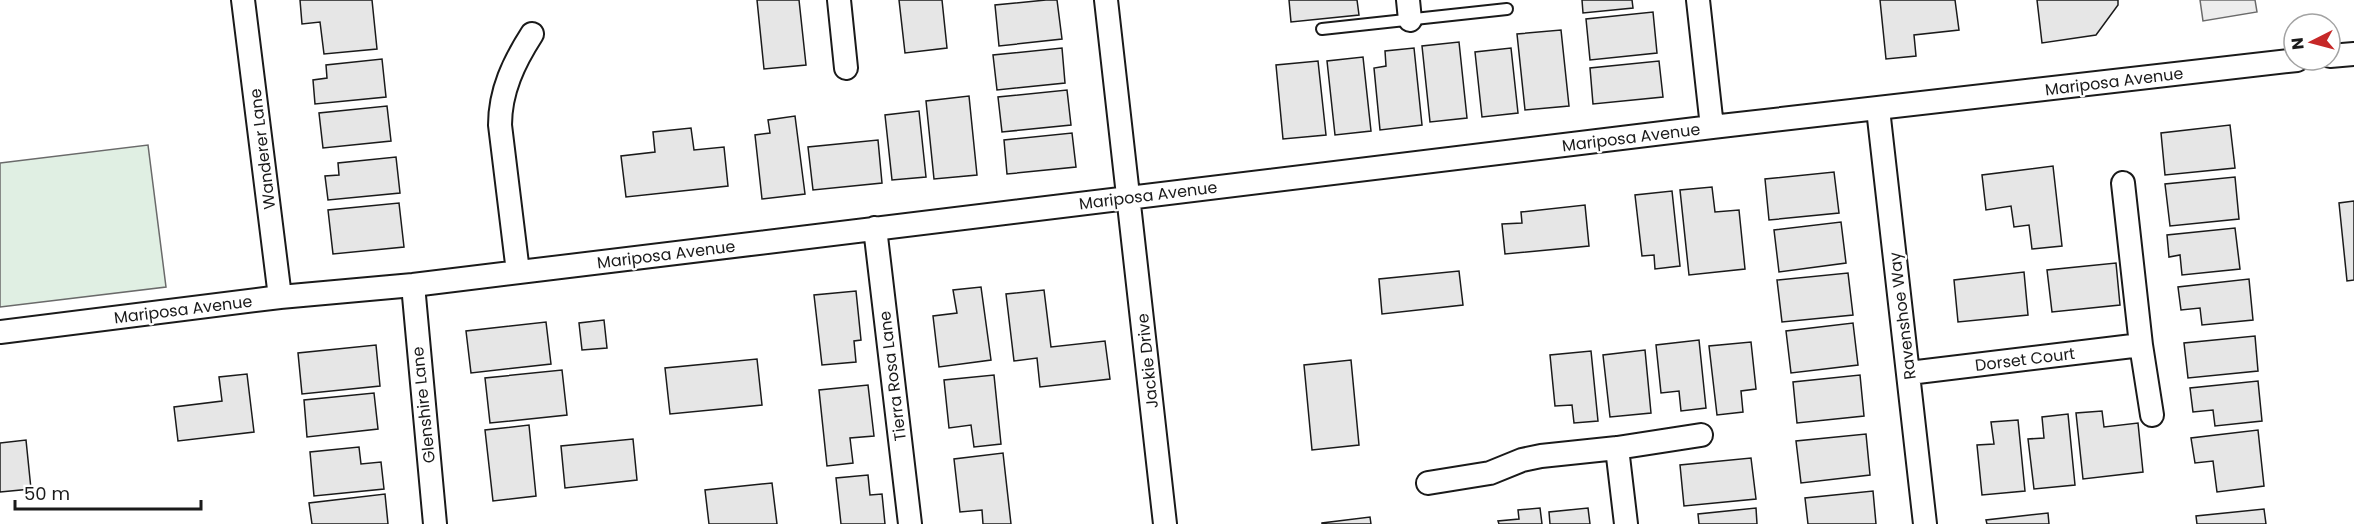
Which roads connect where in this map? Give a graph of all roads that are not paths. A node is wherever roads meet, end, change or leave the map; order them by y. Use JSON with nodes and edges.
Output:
{"nodes":[{"id":1,"x":243,"y":0,"type":"edge"},
{"id":2,"x":839,"y":0,"type":"edge"},
{"id":3,"x":1106,"y":0,"type":"edge"},
{"id":4,"x":1698,"y":0,"type":"edge"},
{"id":5,"x":1507,"y":9,"type":"dead end"},
{"id":6,"x":1409,"y":10,"type":"edge"},
{"id":7,"x":1322,"y":29,"type":"dead end"},
{"id":8,"x":532,"y":34,"type":"dead end"},
{"id":9,"x":2282,"y":62,"type":"edge"},
{"id":10,"x":846,"y":68,"type":"dead end"},
{"id":11,"x":1878,"y":109,"type":"junction"},
{"id":12,"x":1712,"y":127,"type":"junction"},
{"id":13,"x":2123,"y":183,"type":"dead end"},
{"id":14,"x":1128,"y":198,"type":"junction"},
{"id":15,"x":875,"y":228,"type":"junction"},
{"id":16,"x":518,"y":272,"type":"junction"},
{"id":17,"x":413,"y":285,"type":"junction"},
{"id":18,"x":280,"y":297,"type":"junction"},
{"id":19,"x":0,"y":332,"type":"edge"},
{"id":20,"x":2141,"y":345,"type":"junction"},
{"id":21,"x":1909,"y":373,"type":"junction"},
{"id":22,"x":2152,"y":415,"type":"dead end"},
{"id":23,"x":1701,"y":435,"type":"dead end"},
{"id":24,"x":1617,"y":448,"type":"junction"},
{"id":25,"x":1428,"y":483,"type":"dead end"},
{"id":26,"x":435,"y":524,"type":"edge"},
{"id":27,"x":910,"y":524,"type":"edge"},
{"id":28,"x":1165,"y":524,"type":"edge"},
{"id":29,"x":1626,"y":524,"type":"edge"},
{"id":30,"x":1925,"y":524,"type":"edge"}],
"edges":[{"from":1,"to":18,"type":"street","name":"Wanderer Lane"},
{"from":2,"to":10,"type":"street"},
{"from":3,"to":14,"type":"street","name":"Jackie Drive"},
{"from":4,"to":12,"type":"street"},
{"from":5,"to":6,"type":"lane"},
{"from":6,"to":7,"type":"lane"},
{"from":8,"to":16,"type":"street"},
{"from":9,"to":11,"type":"street","name":"Mariposa Avenue"},
{"from":11,"to":12,"type":"street","name":"Mariposa Avenue"},
{"from":11,"to":21,"type":"street","name":"Ravenshoe Way"},
{"from":12,"to":14,"type":"street","name":"Mariposa Avenue"},
{"from":13,"to":20,"type":"street"},
{"from":14,"to":15,"type":"street","name":"Mariposa Avenue"},
{"from":14,"to":28,"type":"street","name":"Jackie Drive"},
{"from":15,"to":16,"type":"street","name":"Mariposa Avenue"},
{"from":15,"to":27,"type":"street","name":"Tierra Rosa Lane"},
{"from":16,"to":17,"type":"street","name":"Mariposa Avenue"},
{"from":17,"to":18,"type":"street","name":"Mariposa Avenue"},
{"from":17,"to":26,"type":"street","name":"Glenshire Lane"},
{"from":18,"to":19,"type":"street","name":"Mariposa Avenue"},
{"from":20,"to":21,"type":"street","name":"Dorset Court"},
{"from":20,"to":22,"type":"street"},
{"from":21,"to":30,"type":"street","name":"Ravenshoe Way"},
{"from":23,"to":24,"type":"street"},
{"from":24,"to":25,"type":"street"},
{"from":24,"to":29,"type":"street"}]}
